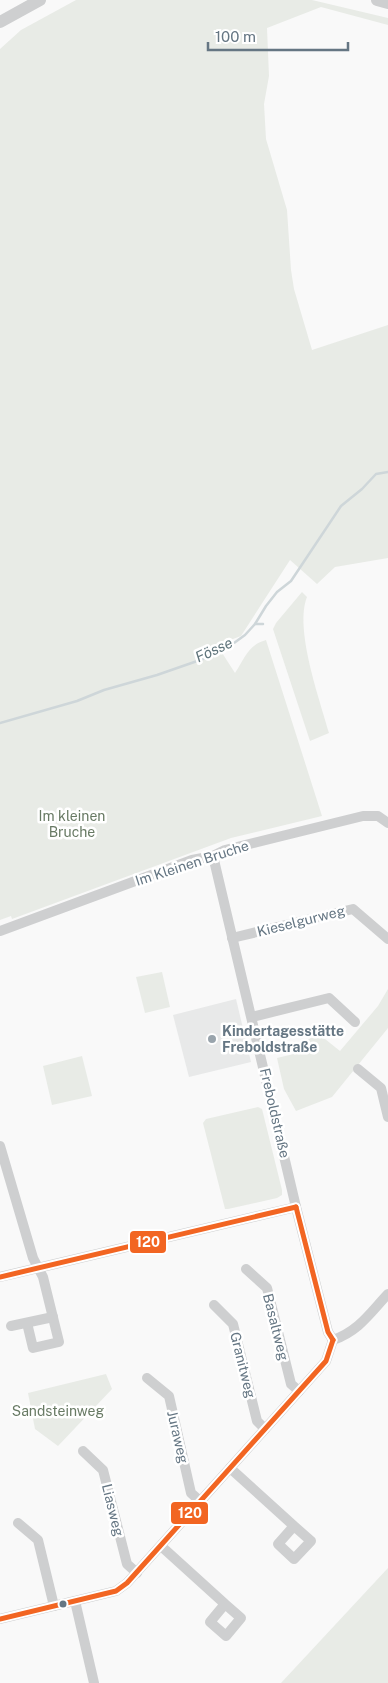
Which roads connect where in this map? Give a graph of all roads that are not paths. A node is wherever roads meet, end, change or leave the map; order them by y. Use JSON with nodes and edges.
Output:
{"nodes":[{"id":1,"x":40,"y":0,"type":"edge"},
{"id":2,"x":377,"y":0,"type":"edge"},
{"id":3,"x":388,"y":3,"type":"edge"},
{"id":4,"x":0,"y":22,"type":"edge"},
{"id":5,"x":388,"y":822,"type":"edge"},
{"id":6,"x":213,"y":856,"type":"junction"},
{"id":7,"x":0,"y":931,"type":"edge"},
{"id":8,"x":232,"y":938,"type":"junction"},
{"id":9,"x":388,"y":939,"type":"edge"},
{"id":10,"x":252,"y":1017,"type":"junction"},
{"id":11,"x":355,"y":1022,"type":"dead end"},
{"id":12,"x":358,"y":1069,"type":"dead end"},
{"id":13,"x":388,"y":1117,"type":"edge"},
{"id":14,"x":0,"y":1146,"type":"edge"},
{"id":15,"x":296,"y":1207,"type":"junction"},
{"id":16,"x":39,"y":1268,"type":"junction"},
{"id":17,"x":246,"y":1269,"type":"dead end"},
{"id":18,"x":0,"y":1277,"type":"edge"},
{"id":19,"x":388,"y":1294,"type":"edge"},
{"id":20,"x":214,"y":1305,"type":"dead end"},
{"id":21,"x":53,"y":1317,"type":"junction"},
{"id":22,"x":27,"y":1323,"type":"junction"},
{"id":23,"x":11,"y":1326,"type":"dead end"},
{"id":24,"x":333,"y":1340,"type":"junction"},
{"id":25,"x":147,"y":1378,"type":"dead end"},
{"id":26,"x":298,"y":1391,"type":"junction"},
{"id":27,"x":265,"y":1429,"type":"junction"},
{"id":28,"x":83,"y":1452,"type":"dead end"},
{"id":29,"x":230,"y":1468,"type":"junction"},
{"id":30,"x":200,"y":1501,"type":"junction"},
{"id":31,"x":18,"y":1523,"type":"dead end"},
{"id":32,"x":294,"y":1526,"type":"dead end"},
{"id":33,"x":161,"y":1546,"type":"junction"},
{"id":34,"x":137,"y":1572,"type":"junction"},
{"id":35,"x":74,"y":1601,"type":"junction"},
{"id":36,"x":225,"y":1604,"type":"dead end"},
{"id":37,"x":54,"y":1606,"type":"junction"},
{"id":38,"x":0,"y":1619,"type":"edge"},
{"id":39,"x":94,"y":1683,"type":"edge"}],
"edges":[{"from":1,"to":4,"type":"street"},
{"from":2,"to":3,"type":"street"},
{"from":5,"to":6,"type":"street","name":"Im Kleinen Bruche"},
{"from":6,"to":7,"type":"street","name":"Im Kleinen Bruche"},
{"from":6,"to":8,"type":"street","name":"Freboldstraße"},
{"from":8,"to":9,"type":"street","name":"Kieselgurweg"},
{"from":8,"to":10,"type":"street","name":"Freboldstraße"},
{"from":10,"to":11,"type":"street"},
{"from":10,"to":15,"type":"street","name":"Freboldstraße"},
{"from":12,"to":13,"type":"street"},
{"from":14,"to":16,"type":"street"},
{"from":15,"to":16,"type":"street"},
{"from":15,"to":24,"type":"street","name":"Freboldstraße"},
{"from":16,"to":18,"type":"street"},
{"from":16,"to":21,"type":"street"},
{"from":17,"to":26,"type":"street","name":"Basaltweg"},
{"from":19,"to":24,"type":"street"},
{"from":20,"to":27,"type":"street","name":"Granitweg"},
{"from":21,"to":22,"type":"street"},
{"from":21,"to":22,"type":"street"},
{"from":22,"to":23,"type":"street"},
{"from":24,"to":26,"type":"street"},
{"from":25,"to":30,"type":"street","name":"Juraweg"},
{"from":26,"to":27,"type":"street"},
{"from":27,"to":29,"type":"street"},
{"from":28,"to":34,"type":"street","name":"Liasweg"},
{"from":29,"to":30,"type":"street"},
{"from":29,"to":32,"type":"street"},
{"from":30,"to":33,"type":"street"},
{"from":31,"to":37,"type":"street"},
{"from":33,"to":34,"type":"street"},
{"from":33,"to":36,"type":"street"},
{"from":34,"to":35,"type":"street"},
{"from":35,"to":37,"type":"street"},
{"from":35,"to":39,"type":"street"},
{"from":37,"to":38,"type":"street"}]}
